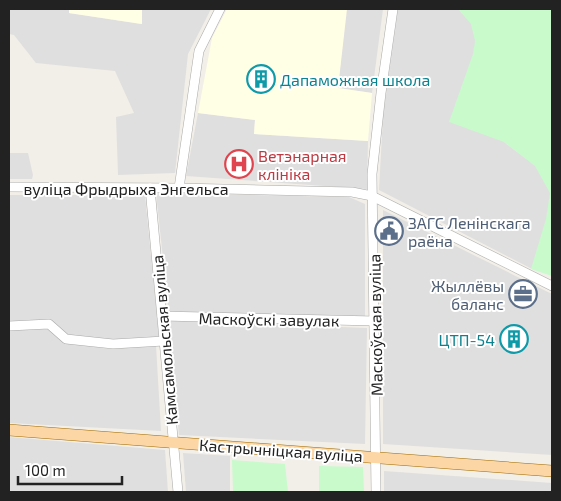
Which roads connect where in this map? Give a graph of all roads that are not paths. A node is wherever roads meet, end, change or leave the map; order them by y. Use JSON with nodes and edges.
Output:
{"nodes":[{"id":1,"x":220,"y":9,"type":"edge"},
{"id":2,"x":393,"y":9,"type":"edge"},
{"id":3,"x":9,"y":187,"type":"edge"},
{"id":4,"x":150,"y":188,"type":"junction"},
{"id":5,"x":179,"y":188,"type":"junction"},
{"id":6,"x":372,"y":196,"type":"junction"},
{"id":7,"x":552,"y":286,"type":"edge"},
{"id":8,"x":162,"y":316,"type":"junction"},
{"id":9,"x":375,"y":321,"type":"junction"},
{"id":10,"x":9,"y":326,"type":"edge"},
{"id":11,"x":164,"y":341,"type":"junction"},
{"id":12,"x":9,"y":430,"type":"edge"},
{"id":13,"x":174,"y":442,"type":"junction"},
{"id":14,"x":376,"y":457,"type":"junction"},
{"id":15,"x":552,"y":471,"type":"edge"},
{"id":16,"x":178,"y":492,"type":"edge"},
{"id":17,"x":376,"y":492,"type":"edge"}],
"edges":[{"from":1,"to":5,"type":"street"},
{"from":2,"to":6,"type":"street","name":"Маскоўская вуліца"},
{"from":3,"to":4,"type":"street","name":"вуліца Фрыдрыха Энгельса"},
{"from":4,"to":5,"type":"street","name":"вуліца Фрыдрыха Энгельса"},
{"from":4,"to":8,"type":"street","name":"Камсамольская вуліца"},
{"from":5,"to":6,"type":"street","name":"вуліца Фрыдрыха Энгельса"},
{"from":6,"to":7,"type":"street","name":"вуліца Фрыдрыха Энгельса"},
{"from":6,"to":9,"type":"street","name":"Маскоўская вуліца"},
{"from":8,"to":9,"type":"street","name":"Маскоўскі завулак"},
{"from":8,"to":11,"type":"street","name":"Камсамольская вуліца"},
{"from":9,"to":14,"type":"street","name":"Маскоўская вуліца"},
{"from":10,"to":11,"type":"street"},
{"from":11,"to":13,"type":"street","name":"Камсамольская вуліца"},
{"from":12,"to":13,"type":"main road","name":"Кастрычніцкая вуліца"},
{"from":13,"to":14,"type":"main road","name":"Кастрычніцкая вуліца"},
{"from":13,"to":16,"type":"street","name":"Камсамольская вуліца"},
{"from":14,"to":15,"type":"main road","name":"Кастрычніцкая вуліца"},
{"from":14,"to":17,"type":"street","name":"Маскоўская вуліца"}]}
